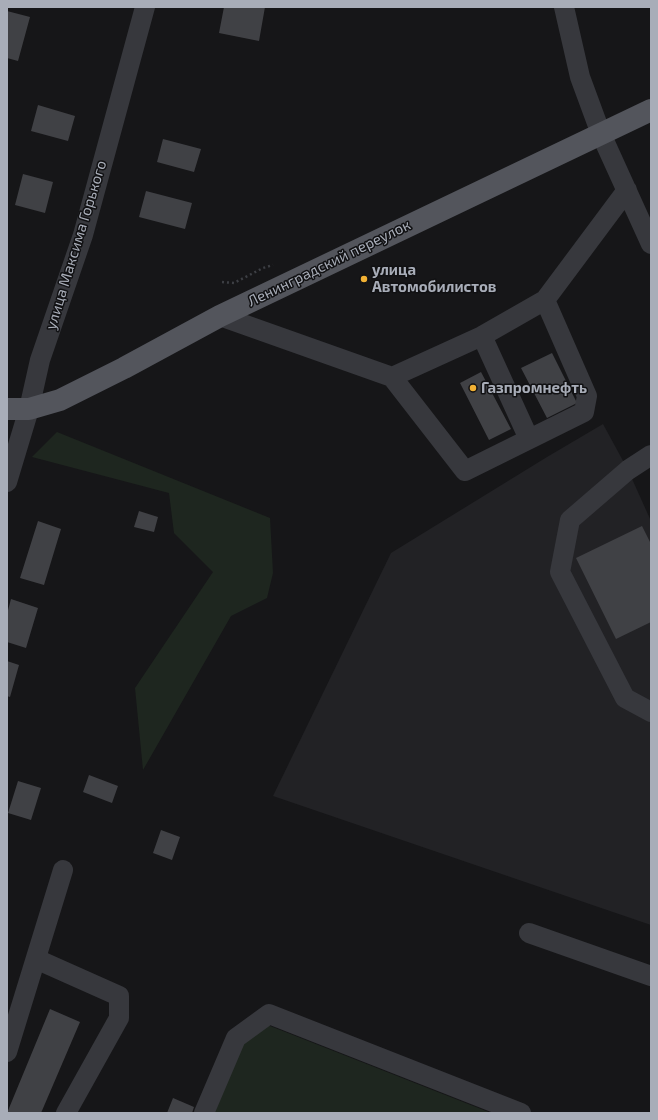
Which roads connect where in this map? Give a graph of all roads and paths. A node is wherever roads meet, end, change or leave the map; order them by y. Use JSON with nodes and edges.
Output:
{"nodes":[{"id":1,"x":145,"y":7,"type":"edge"},
{"id":2,"x":564,"y":7,"type":"edge"},
{"id":3,"x":651,"y":110,"type":"edge"},
{"id":4,"x":601,"y":134,"type":"junction"},
{"id":5,"x":626,"y":190,"type":"junction"},
{"id":6,"x":651,"y":244,"type":"edge"},
{"id":7,"x":278,"y":264,"type":"dead end"},
{"id":8,"x":222,"y":282,"type":"dead end"},
{"id":9,"x":545,"y":300,"type":"junction"},
{"id":10,"x":220,"y":316,"type":"junction"},
{"id":11,"x":482,"y":336,"type":"junction"},
{"id":12,"x":392,"y":376,"type":"junction"},
{"id":13,"x":7,"y":409,"type":"edge"},
{"id":14,"x":29,"y":410,"type":"junction"},
{"id":15,"x":529,"y":439,"type":"junction"},
{"id":16,"x":651,"y":455,"type":"edge"},
{"id":17,"x":7,"y":482,"type":"edge"},
{"id":18,"x":651,"y":712,"type":"edge"},
{"id":19,"x":63,"y":870,"type":"dead end"},
{"id":20,"x":529,"y":933,"type":"dead end"},
{"id":21,"x":36,"y":959,"type":"junction"},
{"id":22,"x":651,"y":976,"type":"edge"},
{"id":23,"x":7,"y":1052,"type":"edge"},
{"id":24,"x":66,"y":1113,"type":"edge"},
{"id":25,"x":204,"y":1113,"type":"edge"},
{"id":26,"x":521,"y":1113,"type":"edge"}],
"edges":[{"from":1,"to":14,"type":"street","name":"улица Максима Горького"},
{"from":2,"to":4,"type":"street"},
{"from":3,"to":4,"type":"main road","name":"Ленинградский переулок"},
{"from":4,"to":5,"type":"street"},
{"from":4,"to":10,"type":"main road","name":"Ленинградский переулок"},
{"from":5,"to":6,"type":"street"},
{"from":5,"to":9,"type":"street"},
{"from":7,"to":8,"type":"path"},
{"from":9,"to":11,"type":"street"},
{"from":9,"to":15,"type":"street"},
{"from":10,"to":12,"type":"street"},
{"from":10,"to":14,"type":"main road","name":"Ленинградский переулок"},
{"from":11,"to":12,"type":"street"},
{"from":11,"to":15,"type":"street"},
{"from":12,"to":15,"type":"street"},
{"from":13,"to":14,"type":"main road","name":"Ленинградский переулок"},
{"from":14,"to":17,"type":"street","name":"улица Максима Горького"},
{"from":16,"to":18,"type":"street"},
{"from":19,"to":21,"type":"street"},
{"from":20,"to":22,"type":"street"},
{"from":21,"to":23,"type":"street"},
{"from":21,"to":24,"type":"street"},
{"from":25,"to":26,"type":"street"}]}
